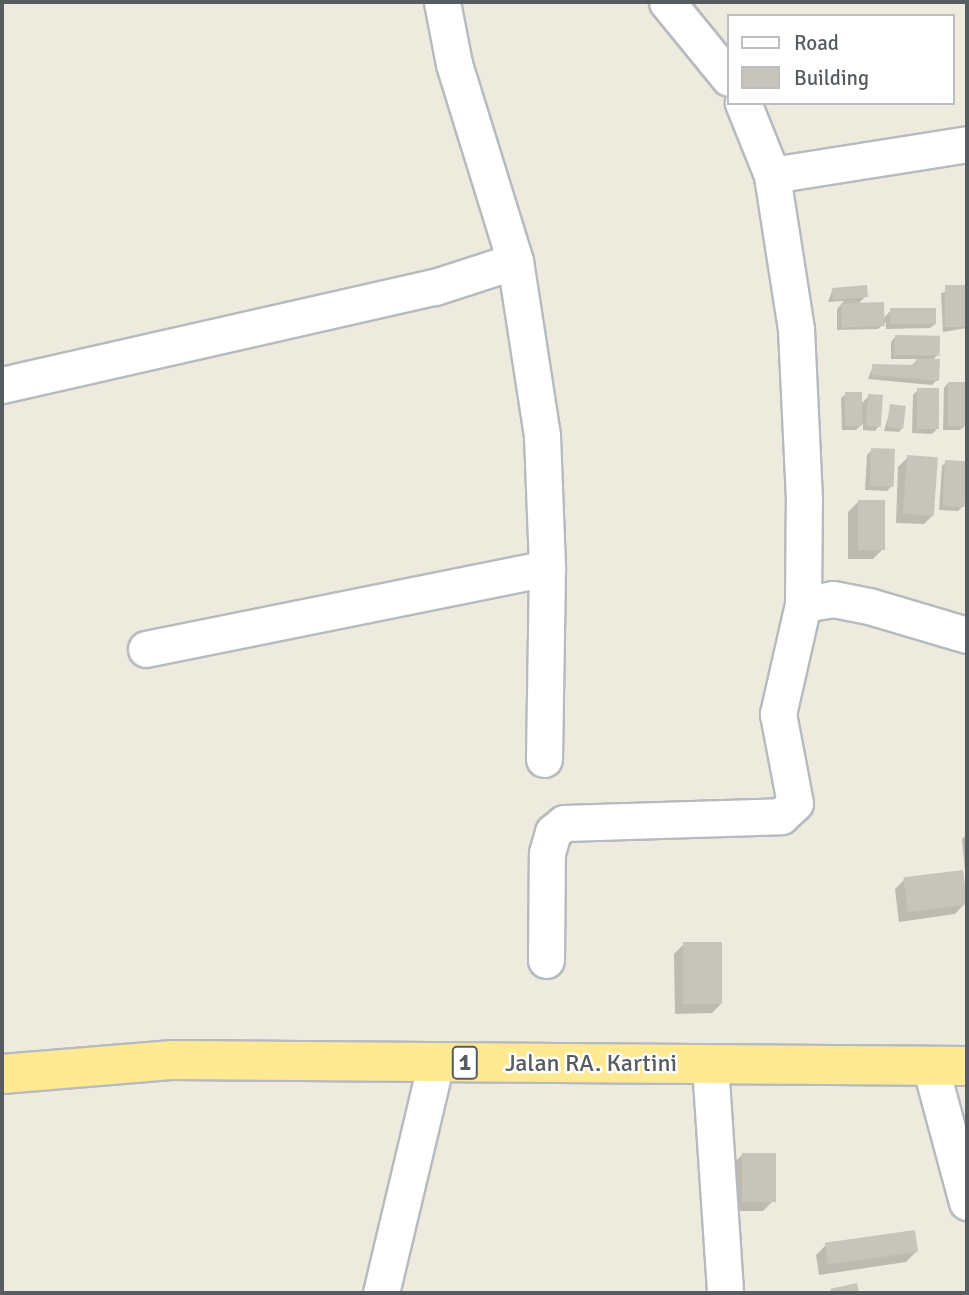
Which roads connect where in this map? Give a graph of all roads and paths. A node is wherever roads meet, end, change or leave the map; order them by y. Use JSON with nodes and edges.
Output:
{"nodes":[{"id":1,"x":442,"y":2,"type":"edge"},
{"id":2,"x":667,"y":2,"type":"edge"},
{"id":3,"x":727,"y":76,"type":"edge"},
{"id":4,"x":744,"y":105,"type":"edge"},
{"id":5,"x":967,"y":144,"type":"edge"},
{"id":6,"x":780,"y":173,"type":"junction"},
{"id":7,"x":515,"y":261,"type":"junction"},
{"id":8,"x":2,"y":385,"type":"edge"},
{"id":9,"x":547,"y":568,"type":"junction"},
{"id":10,"x":818,"y":601,"type":"junction"},
{"id":11,"x":967,"y":635,"type":"edge"},
{"id":12,"x":146,"y":649,"type":"dead end"},
{"id":13,"x":544,"y":759,"type":"dead end"},
{"id":14,"x":546,"y":960,"type":"dead end"},
{"id":15,"x":436,"y":1063,"type":"junction"},
{"id":16,"x":710,"y":1065,"type":"junction"},
{"id":17,"x":951,"y":1066,"type":"edge"},
{"id":18,"x":2,"y":1074,"type":"edge"},
{"id":19,"x":967,"y":1202,"type":"edge"},
{"id":20,"x":381,"y":1293,"type":"edge"},
{"id":21,"x":725,"y":1293,"type":"edge"}],
"edges":[{"from":1,"to":7,"type":"street"},
{"from":2,"to":3,"type":"street"},
{"from":4,"to":6,"type":"street"},
{"from":5,"to":6,"type":"street"},
{"from":6,"to":10,"type":"street"},
{"from":7,"to":8,"type":"street"},
{"from":7,"to":9,"type":"street"},
{"from":9,"to":12,"type":"street"},
{"from":9,"to":13,"type":"street"},
{"from":10,"to":11,"type":"street"},
{"from":10,"to":14,"type":"street"},
{"from":15,"to":16,"type":"highway","name":"Jalan RA. Kartini","number":"1"},
{"from":15,"to":18,"type":"highway","name":"Jalan RA. Kartini","number":"1"},
{"from":15,"to":20,"type":"street"},
{"from":16,"to":17,"type":"highway","name":"Jalan RA. Kartini","number":"1"},
{"from":16,"to":21,"type":"street"},
{"from":17,"to":19,"type":"street"}]}
